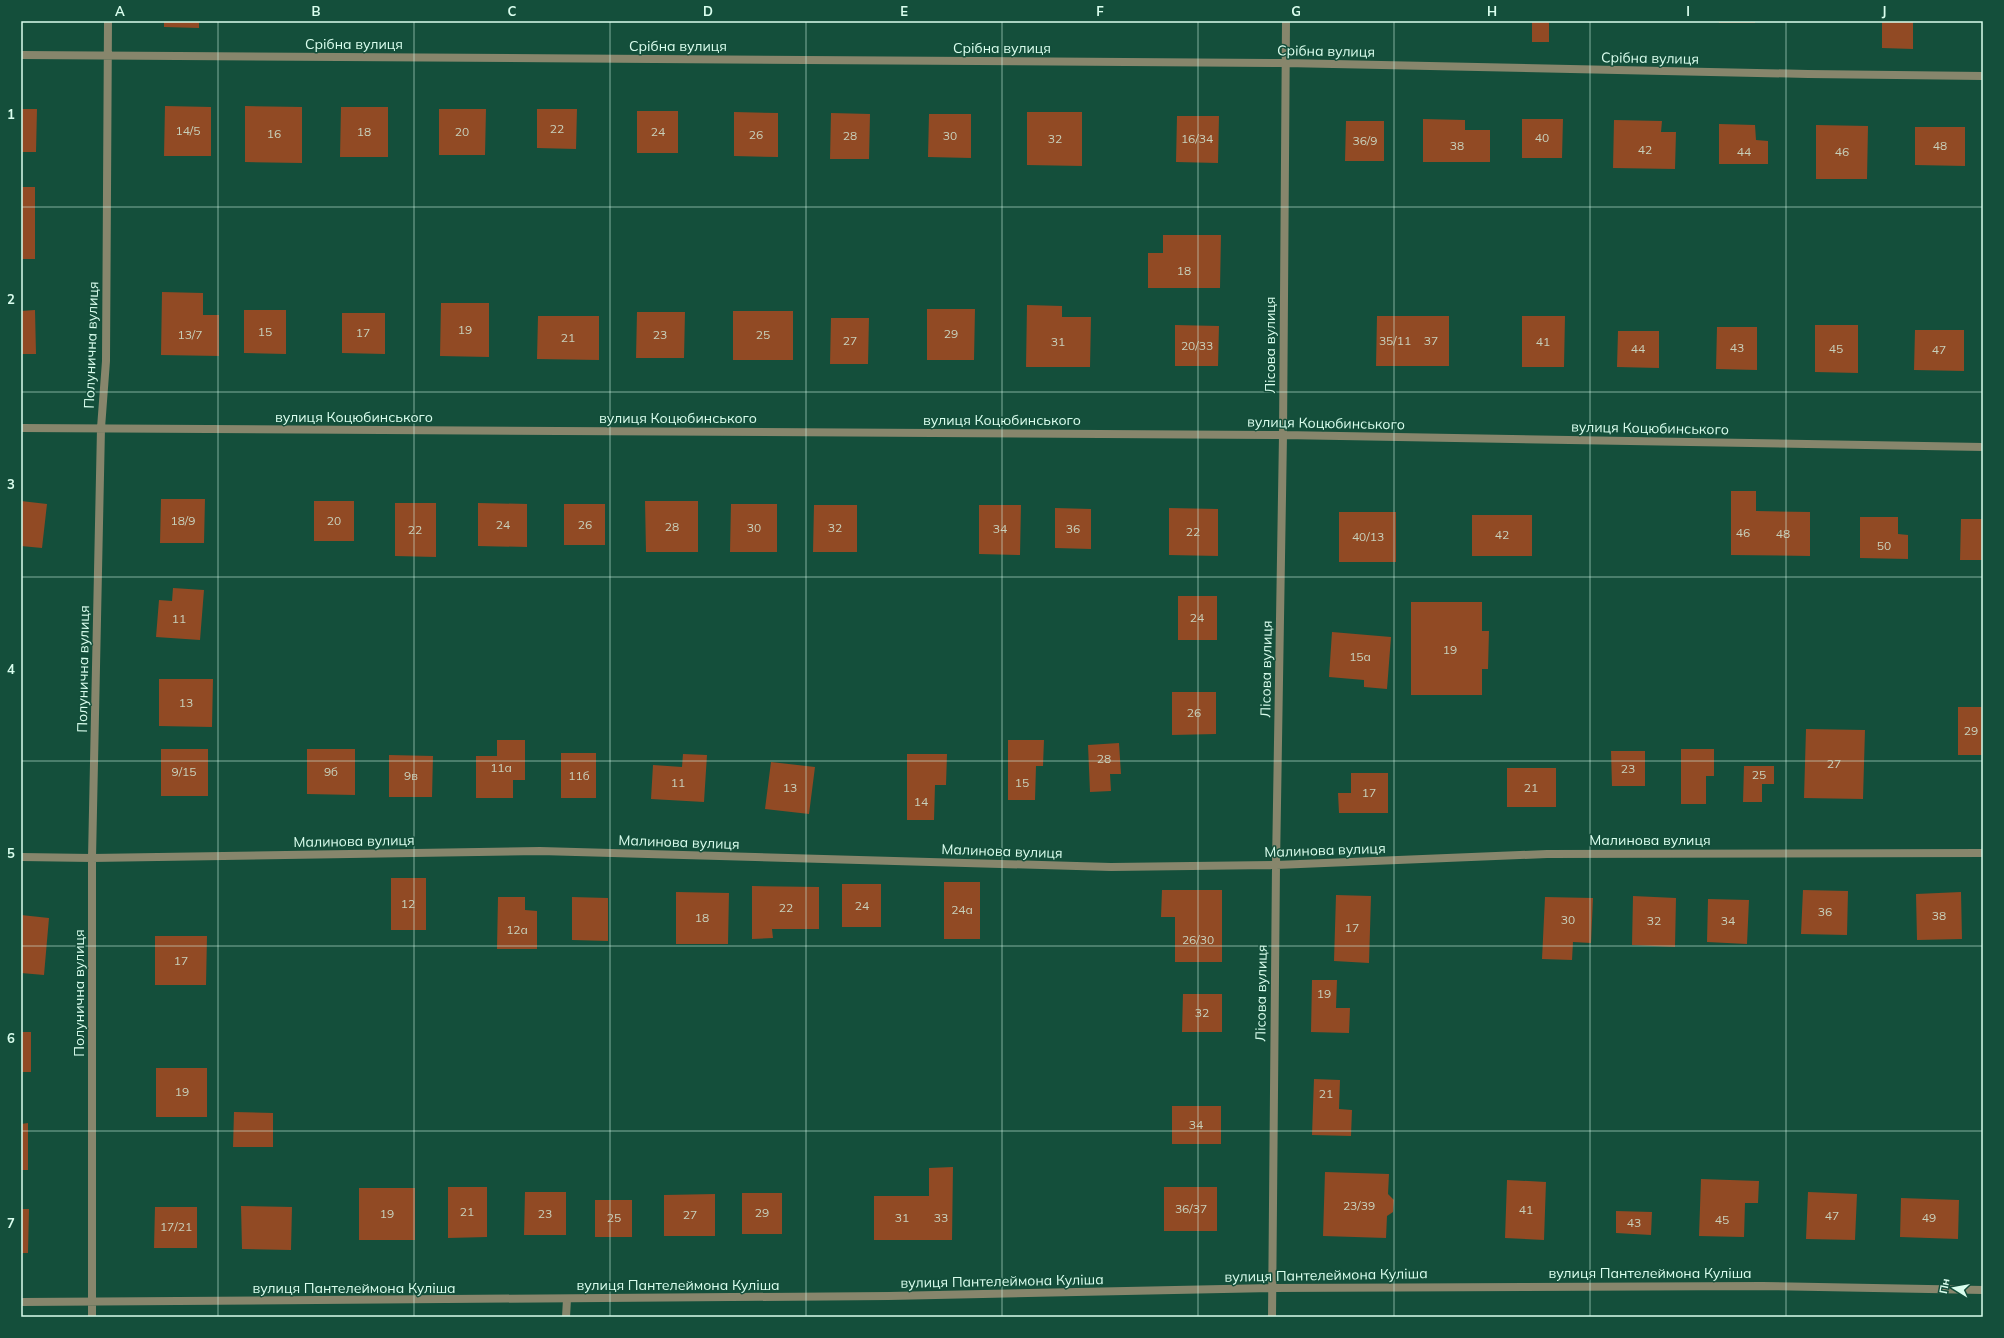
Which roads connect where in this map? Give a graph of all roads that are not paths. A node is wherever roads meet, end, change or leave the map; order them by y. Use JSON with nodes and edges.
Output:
{"nodes":[{"id":1,"x":108,"y":21,"type":"edge"},
{"id":2,"x":1286,"y":21,"type":"edge"},
{"id":3,"x":21,"y":55,"type":"edge"},
{"id":4,"x":108,"y":55,"type":"junction"},
{"id":5,"x":1285,"y":63,"type":"junction"},
{"id":6,"x":1983,"y":76,"type":"edge"},
{"id":7,"x":21,"y":428,"type":"edge"},
{"id":8,"x":101,"y":428,"type":"junction"},
{"id":9,"x":1283,"y":435,"type":"junction"},
{"id":10,"x":1983,"y":447,"type":"edge"},
{"id":11,"x":1983,"y":853,"type":"edge"},
{"id":12,"x":21,"y":857,"type":"edge"},
{"id":13,"x":92,"y":858,"type":"junction"},
{"id":14,"x":1276,"y":865,"type":"junction"},
{"id":15,"x":1272,"y":1288,"type":"junction"},
{"id":16,"x":1983,"y":1290,"type":"edge"},
{"id":17,"x":567,"y":1299,"type":"junction"},
{"id":18,"x":21,"y":1302,"type":"edge"},
{"id":19,"x":92,"y":1303,"type":"junction"},
{"id":20,"x":92,"y":1317,"type":"edge"},
{"id":21,"x":566,"y":1317,"type":"edge"},
{"id":22,"x":1272,"y":1317,"type":"edge"}],
"edges":[{"from":1,"to":4,"type":"street","name":"Полунична вулиця"},
{"from":2,"to":5,"type":"street","name":"Лісова вулиця"},
{"from":3,"to":4,"type":"street","name":"Срібна вулиця"},
{"from":4,"to":5,"type":"street","name":"Срібна вулиця"},
{"from":4,"to":8,"type":"street","name":"Полунична вулиця"},
{"from":5,"to":6,"type":"street","name":"Срібна вулиця"},
{"from":5,"to":9,"type":"street","name":"Лісова вулиця"},
{"from":7,"to":8,"type":"street","name":"вулиця Коцюбинського"},
{"from":8,"to":9,"type":"street","name":"вулиця Коцюбинського"},
{"from":8,"to":13,"type":"street","name":"Полунична вулиця"},
{"from":9,"to":10,"type":"street","name":"вулиця Коцюбинського"},
{"from":9,"to":14,"type":"street","name":"Лісова вулиця"},
{"from":11,"to":14,"type":"street","name":"Малинова вулиця"},
{"from":12,"to":13,"type":"street","name":"Малинова вулиця"},
{"from":13,"to":14,"type":"street","name":"Малинова вулиця"},
{"from":13,"to":19,"type":"street","name":"Полунична вулиця"},
{"from":14,"to":15,"type":"street","name":"Лісова вулиця"},
{"from":15,"to":16,"type":"street","name":"вулиця Пантелеймона Куліша"},
{"from":15,"to":17,"type":"street","name":"вулиця Пантелеймона Куліша"},
{"from":15,"to":22,"type":"street","name":"Лісова вулиця"},
{"from":17,"to":19,"type":"street","name":"вулиця Пантелеймона Куліша"},
{"from":17,"to":21,"type":"street"},
{"from":18,"to":19,"type":"street","name":"вулиця Пантелеймона Куліша"},
{"from":19,"to":20,"type":"street","name":"Полунична вулиця"}]}
